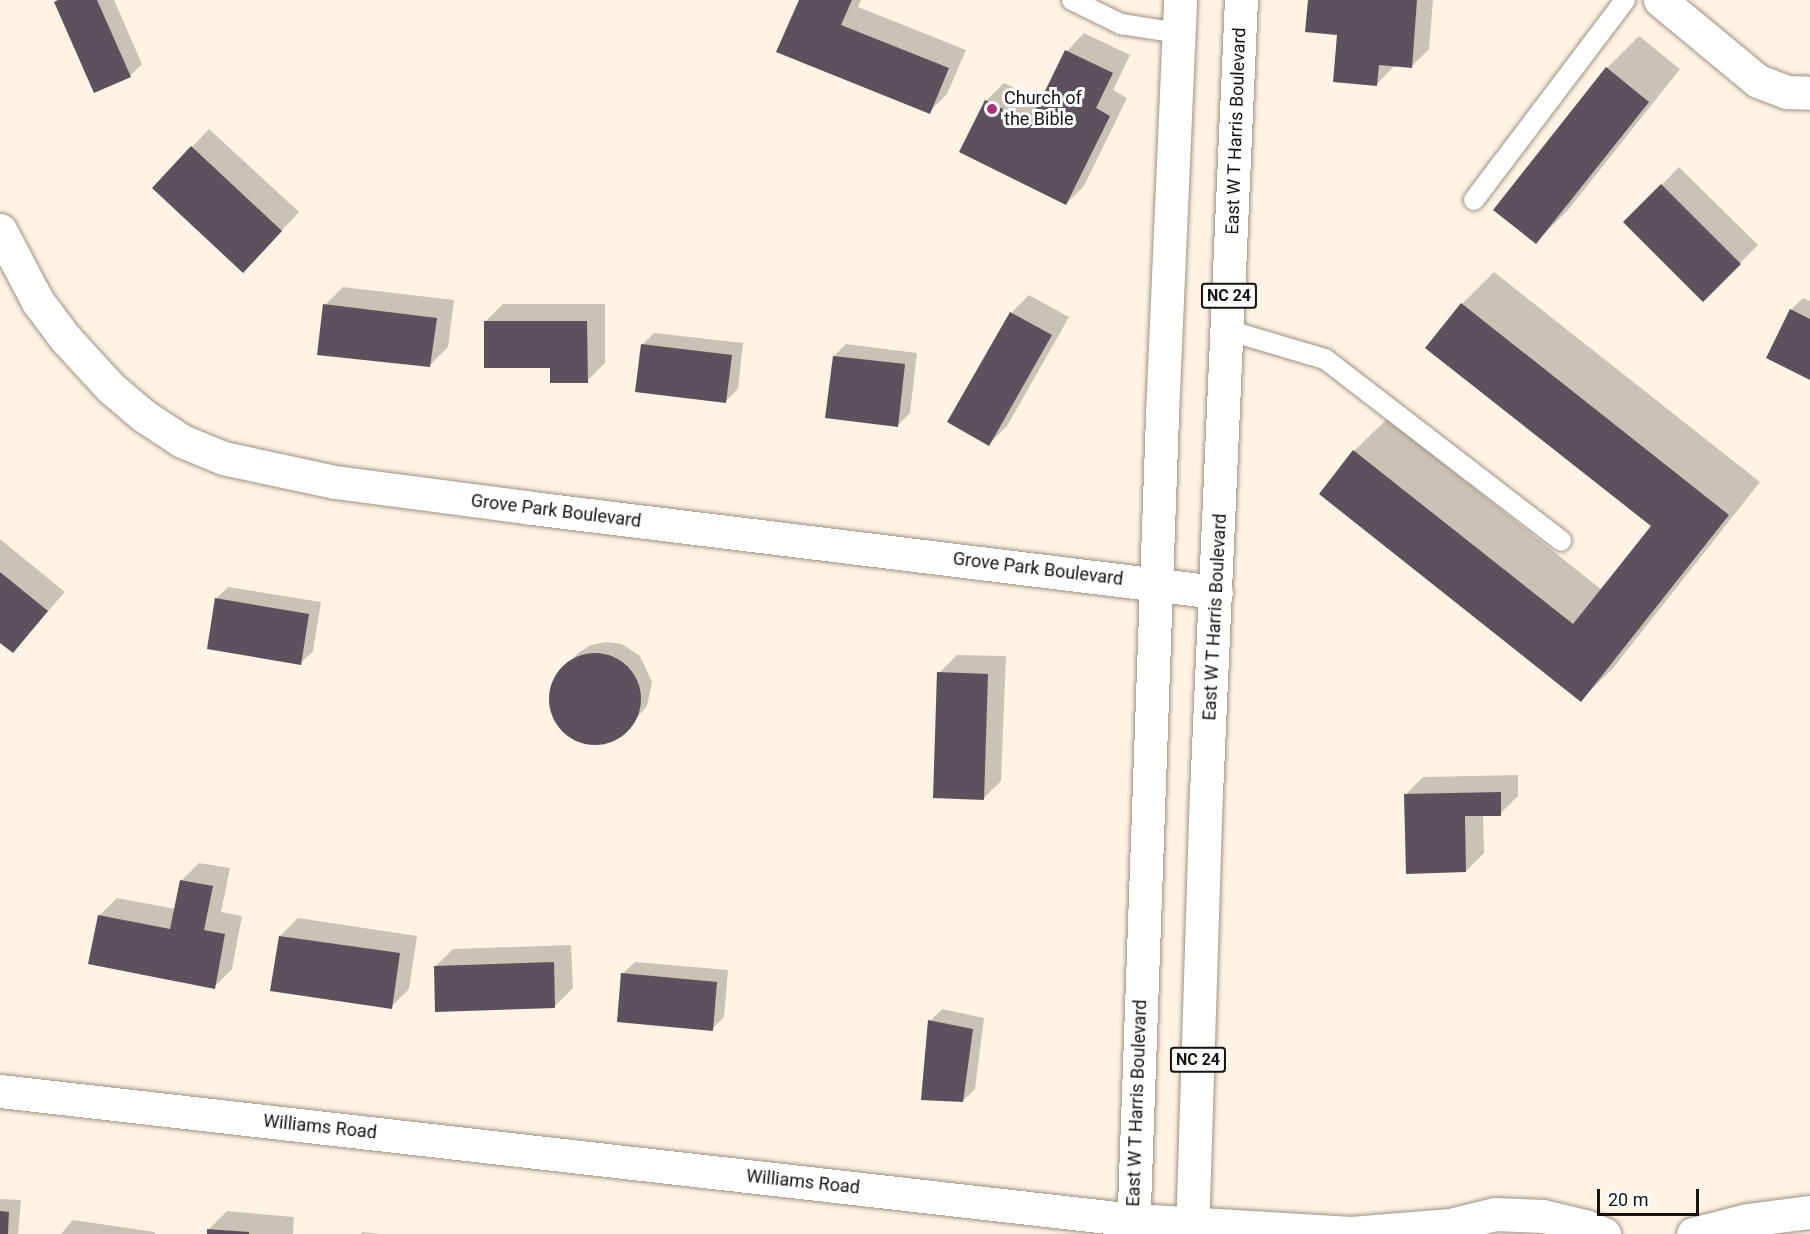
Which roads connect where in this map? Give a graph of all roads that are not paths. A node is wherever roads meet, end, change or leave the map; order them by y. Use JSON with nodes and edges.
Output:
{"nodes":[{"id":1,"x":1072,"y":0,"type":"edge"},
{"id":2,"x":1180,"y":0,"type":"edge"},
{"id":3,"x":1241,"y":0,"type":"edge"},
{"id":4,"x":1624,"y":0,"type":"edge"},
{"id":5,"x":1660,"y":0,"type":"edge"},
{"id":6,"x":1179,"y":33,"type":"junction"},
{"id":7,"x":1810,"y":93,"type":"edge"},
{"id":8,"x":1474,"y":200,"type":"dead end"},
{"id":9,"x":0,"y":230,"type":"edge"},
{"id":10,"x":1227,"y":330,"type":"junction"},
{"id":11,"x":1561,"y":540,"type":"dead end"},
{"id":12,"x":1157,"y":584,"type":"junction"},
{"id":13,"x":1216,"y":592,"type":"junction"},
{"id":14,"x":0,"y":1091,"type":"edge"},
{"id":15,"x":1810,"y":1212,"type":"edge"},
{"id":16,"x":1133,"y":1227,"type":"edge"},
{"id":17,"x":1449,"y":1229,"type":"edge"},
{"id":18,"x":1192,"y":1230,"type":"edge"},
{"id":19,"x":1604,"y":1234,"type":"edge"},
{"id":20,"x":1694,"y":1234,"type":"edge"}],
"edges":[{"from":1,"to":6,"type":"lane"},
{"from":2,"to":6,"type":"street","name":"East W T Harris Boulevard"},
{"from":3,"to":10,"type":"street","name":"East W T Harris Boulevard","number":"NC 24"},
{"from":4,"to":8,"type":"lane"},
{"from":5,"to":7,"type":"street"},
{"from":6,"to":12,"type":"street","name":"East W T Harris Boulevard"},
{"from":9,"to":12,"type":"street","name":"Grove Park Boulevard"},
{"from":10,"to":11,"type":"lane"},
{"from":10,"to":13,"type":"street","name":"East W T Harris Boulevard","number":"NC 24"},
{"from":12,"to":13,"type":"street","name":"Grove Park Boulevard"},
{"from":12,"to":16,"type":"street","name":"East W T Harris Boulevard"},
{"from":13,"to":18,"type":"street","name":"East W T Harris Boulevard","number":"NC 24"},
{"from":14,"to":16,"type":"street","name":"Williams Road"},
{"from":15,"to":20,"type":"street"},
{"from":16,"to":18,"type":"street","name":"Williams Road"},
{"from":17,"to":18,"type":"street","name":"Williams Road"},
{"from":17,"to":19,"type":"street","name":"Williams Road"}]}
